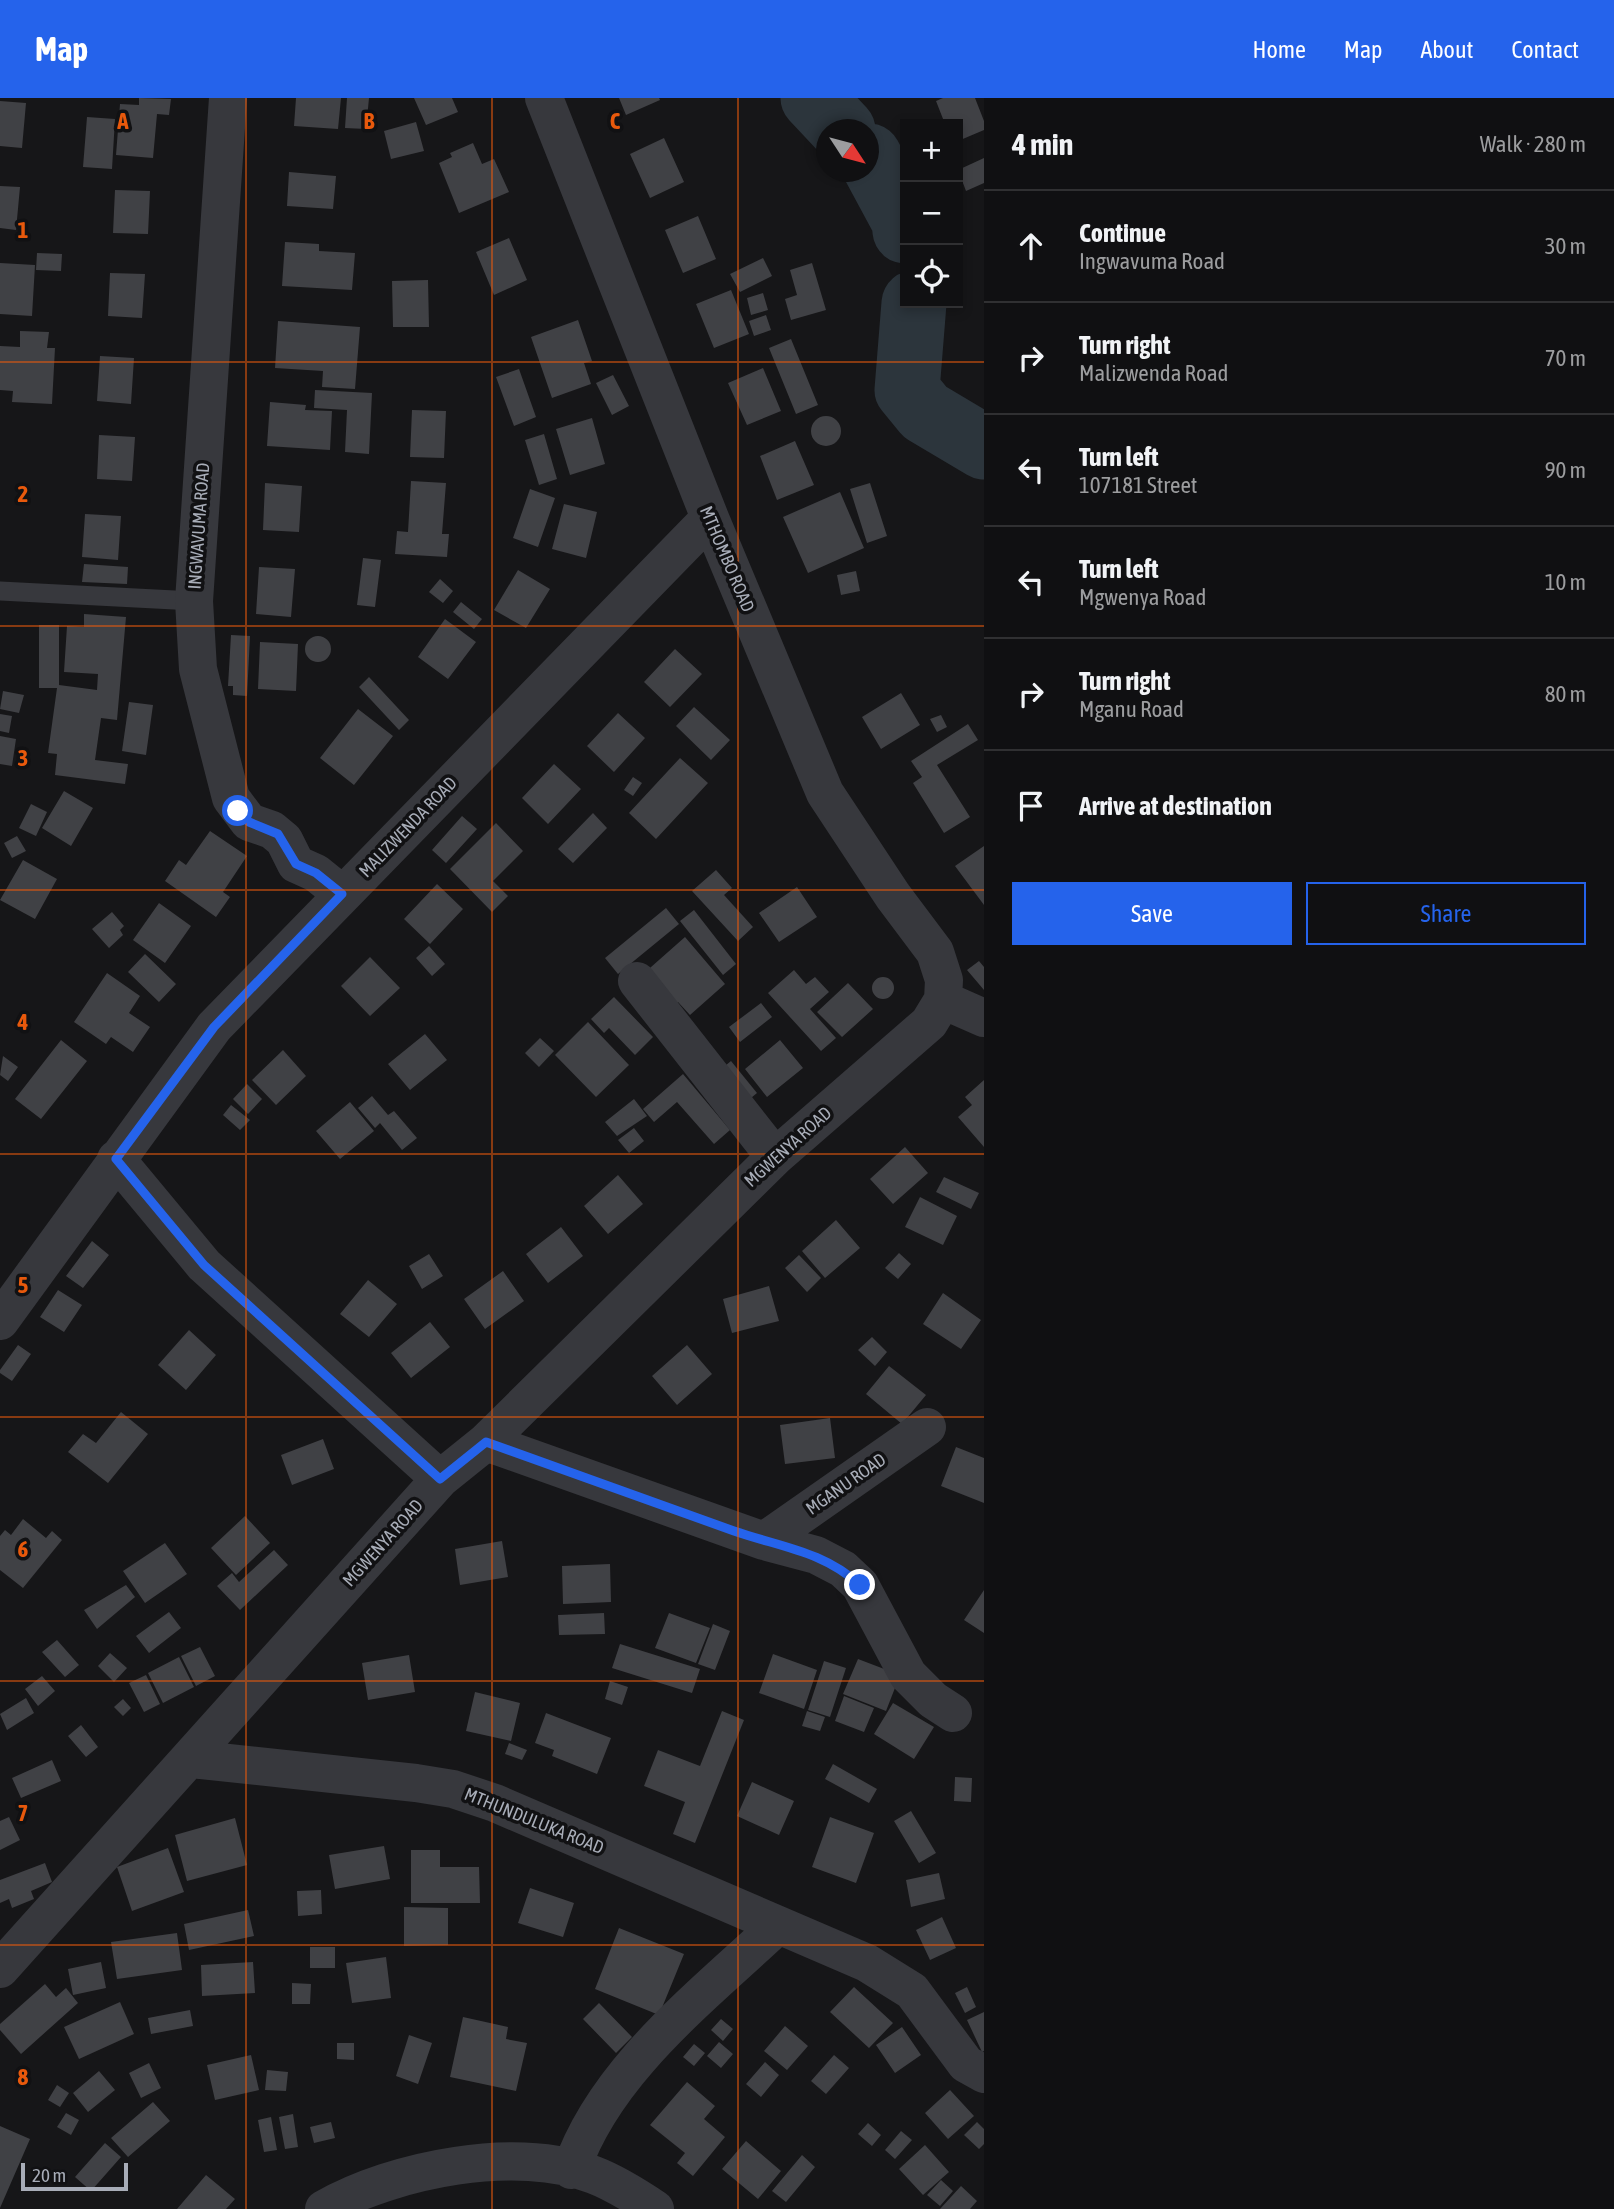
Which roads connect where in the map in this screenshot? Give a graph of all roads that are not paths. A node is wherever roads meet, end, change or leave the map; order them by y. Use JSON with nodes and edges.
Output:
{"nodes":[{"id":1,"x":228,"y":98,"type":"edge"},
{"id":2,"x":544,"y":98,"type":"edge"},
{"id":3,"x":710,"y":517,"type":"junction"},
{"id":4,"x":0,"y":591,"type":"edge"},
{"id":5,"x":194,"y":601,"type":"junction"},
{"id":6,"x":342,"y":894,"type":"junction"},
{"id":7,"x":637,"y":981,"type":"dead end"},
{"id":8,"x":943,"y":1000,"type":"junction"},
{"id":9,"x":984,"y":1018,"type":"edge"},
{"id":10,"x":775,"y":1157,"type":"junction"},
{"id":11,"x":116,"y":1159,"type":"junction"},
{"id":12,"x":0,"y":1321,"type":"edge"},
{"id":13,"x":927,"y":1427,"type":"dead end"},
{"id":14,"x":486,"y":1442,"type":"junction"},
{"id":15,"x":440,"y":1479,"type":"junction"},
{"id":16,"x":764,"y":1541,"type":"junction"},
{"id":17,"x":953,"y":1713,"type":"dead end"},
{"id":18,"x":191,"y":1759,"type":"junction"},
{"id":19,"x":778,"y":1924,"type":"junction"},
{"id":20,"x":0,"y":1969,"type":"edge"},
{"id":21,"x":984,"y":2074,"type":"edge"},
{"id":22,"x":571,"y":2170,"type":"junction"},
{"id":23,"x":324,"y":2209,"type":"edge"},
{"id":24,"x":655,"y":2209,"type":"edge"}],
"edges":[{"from":1,"to":5,"type":"street","name":"INGWAVUMA ROAD"},
{"from":2,"to":3,"type":"street","name":"MTHOMBO ROAD"},
{"from":3,"to":6,"type":"street","name":"MALIZWENDA ROAD"},
{"from":3,"to":8,"type":"street","name":"MTHOMBO ROAD"},
{"from":4,"to":5,"type":"lane"},
{"from":5,"to":6,"type":"street","name":"INGWAVUMA ROAD"},
{"from":6,"to":11,"type":"street","name":"MALIZWENDA ROAD"},
{"from":7,"to":10,"type":"street"},
{"from":8,"to":9,"type":"street"},
{"from":8,"to":10,"type":"street","name":"MGWENYA ROAD"},
{"from":10,"to":14,"type":"street","name":"MGWENYA ROAD"},
{"from":11,"to":12,"type":"street","name":"MALIZWENDA ROAD"},
{"from":11,"to":15,"type":"street"},
{"from":13,"to":16,"type":"street","name":"MGANU ROAD"},
{"from":14,"to":15,"type":"street","name":"MGWENYA ROAD"},
{"from":14,"to":16,"type":"street"},
{"from":15,"to":18,"type":"street","name":"MGWENYA ROAD"},
{"from":16,"to":17,"type":"street"},
{"from":18,"to":19,"type":"street","name":"MTHUNDULUKA ROAD"},
{"from":18,"to":20,"type":"street","name":"MGWENYA ROAD"},
{"from":19,"to":21,"type":"street","name":"MTHUNDULUKA ROAD"},
{"from":19,"to":22,"type":"street"},
{"from":22,"to":23,"type":"street"},
{"from":22,"to":24,"type":"street"}]}
